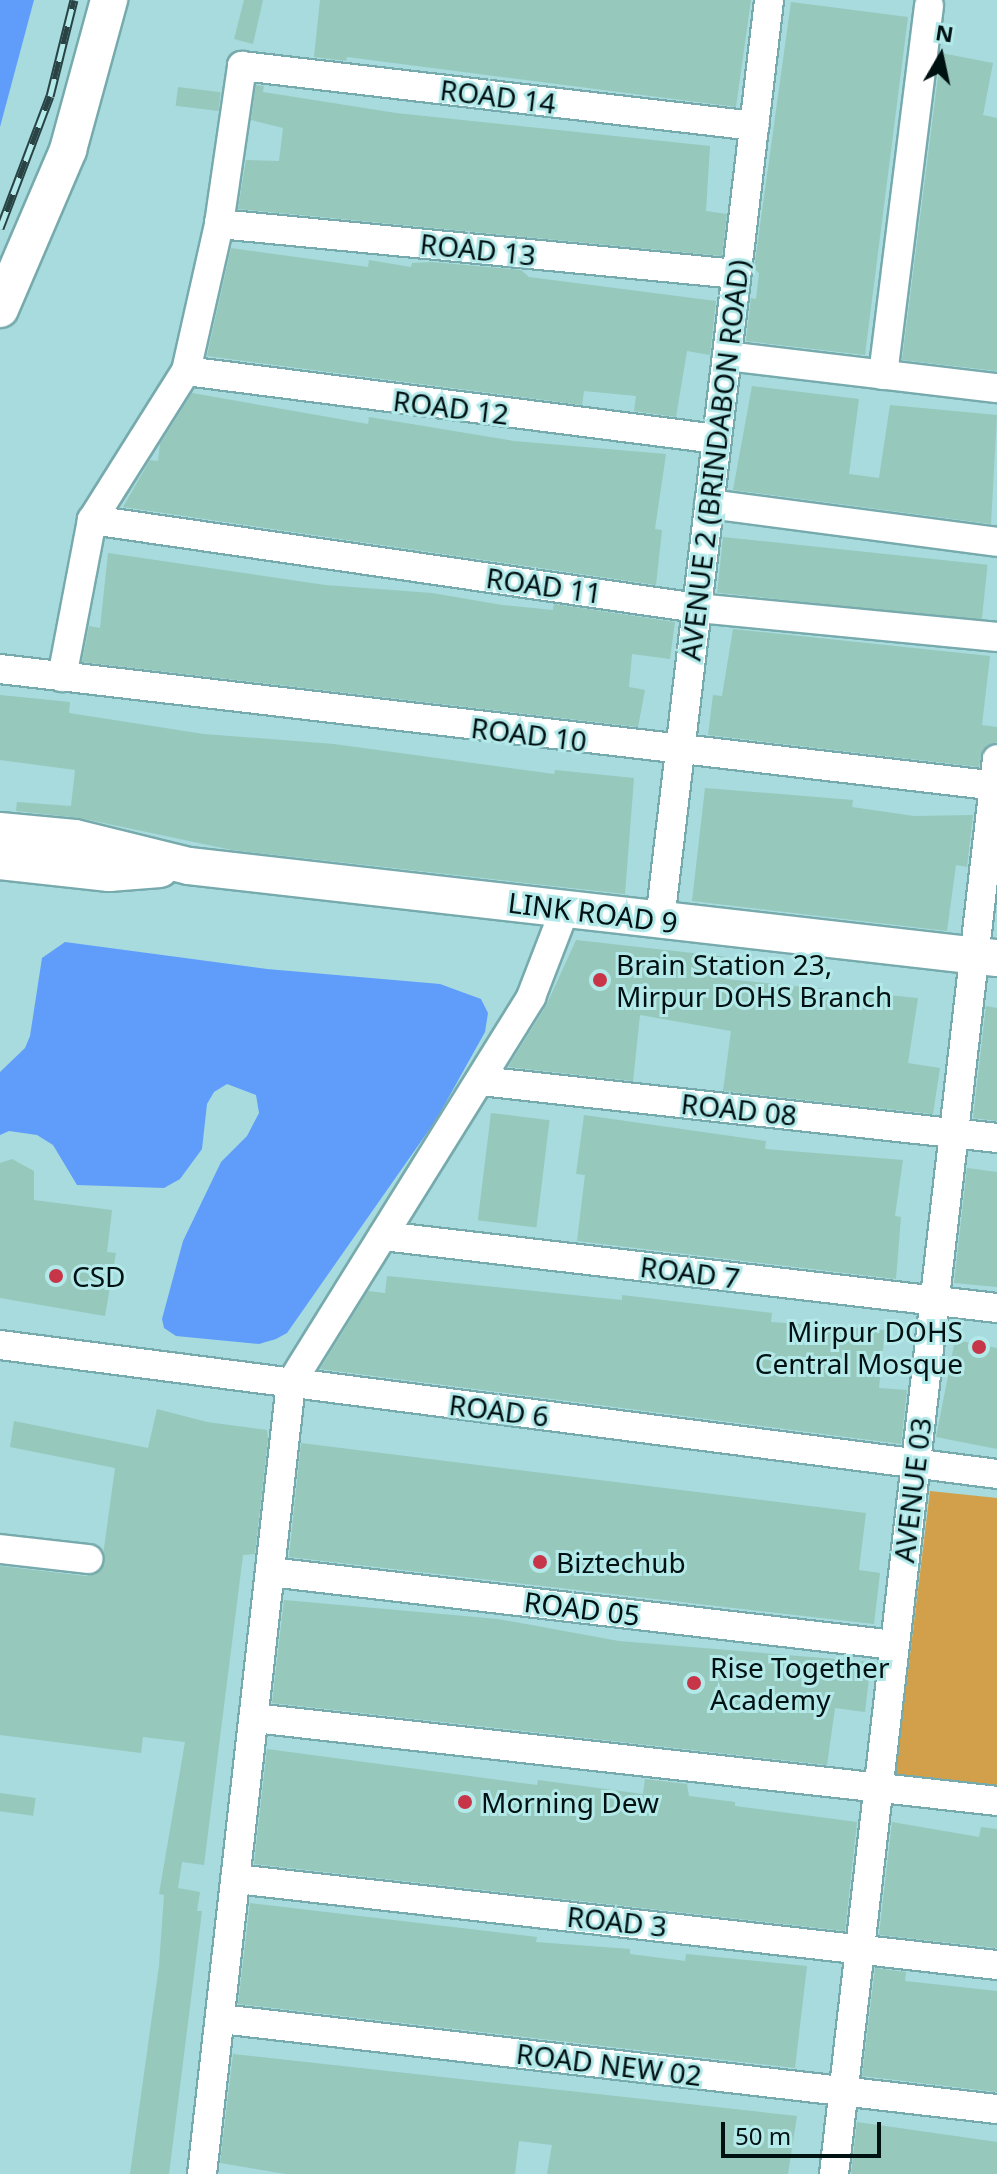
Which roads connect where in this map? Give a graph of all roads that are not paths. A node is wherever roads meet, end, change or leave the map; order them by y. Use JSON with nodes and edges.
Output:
{"nodes":[{"id":1,"x":109,"y":0,"type":"edge"},
{"id":2,"x":769,"y":0,"type":"edge"},
{"id":3,"x":929,"y":6,"type":"dead end"},
{"id":4,"x":754,"y":126,"type":"junction"},
{"id":5,"x":219,"y":224,"type":"junction"},
{"id":6,"x":736,"y":274,"type":"junction"},
{"id":7,"x":0,"y":309,"type":"edge"},
{"id":8,"x":727,"y":356,"type":"junction"},
{"id":9,"x":186,"y":371,"type":"junction"},
{"id":10,"x":883,"y":375,"type":"junction"},
{"id":11,"x":997,"y":388,"type":"edge"},
{"id":12,"x":717,"y":439,"type":"junction"},
{"id":13,"x":709,"y":504,"type":"junction"},
{"id":14,"x":92,"y":520,"type":"junction"},
{"id":15,"x":997,"y":542,"type":"edge"},
{"id":16,"x":697,"y":608,"type":"junction"},
{"id":17,"x":997,"y":637,"type":"edge"},
{"id":18,"x":0,"y":669,"type":"edge"},
{"id":19,"x":62,"y":677,"type":"junction"},
{"id":20,"x":680,"y":752,"type":"junction"},
{"id":21,"x":996,"y":777,"type":"edge"},
{"id":22,"x":0,"y":831,"type":"edge"},
{"id":23,"x":0,"y":861,"type":"edge"},
{"id":24,"x":189,"y":866,"type":"junction"},
{"id":25,"x":565,"y":909,"type":"junction"},
{"id":26,"x":660,"y":920,"type":"junction"},
{"id":27,"x":985,"y":957,"type":"edge"},
{"id":28,"x":481,"y":1081,"type":"junction"},
{"id":29,"x":953,"y":1133,"type":"junction"},
{"id":30,"x":997,"y":1138,"type":"edge"},
{"id":31,"x":383,"y":1236,"type":"junction"},
{"id":32,"x":934,"y":1301,"type":"junction"},
{"id":33,"x":997,"y":1308,"type":"edge"},
{"id":34,"x":0,"y":1345,"type":"edge"},
{"id":35,"x":291,"y":1383,"type":"junction"},
{"id":36,"x":915,"y":1464,"type":"junction"},
{"id":37,"x":997,"y":1474,"type":"edge"},
{"id":38,"x":0,"y":1549,"type":"edge"},
{"id":39,"x":88,"y":1559,"type":"dead end"},
{"id":40,"x":270,"y":1572,"type":"junction"},
{"id":41,"x":894,"y":1645,"type":"junction"},
{"id":42,"x":254,"y":1718,"type":"junction"},
{"id":43,"x":878,"y":1786,"type":"junction"},
{"id":44,"x":997,"y":1801,"type":"edge"},
{"id":45,"x":236,"y":1879,"type":"junction"},
{"id":46,"x":860,"y":1948,"type":"junction"},
{"id":47,"x":997,"y":1965,"type":"edge"},
{"id":48,"x":221,"y":2019,"type":"junction"},
{"id":49,"x":843,"y":2091,"type":"junction"},
{"id":50,"x":997,"y":2109,"type":"edge"},
{"id":51,"x":210,"y":2173,"type":"edge"},
{"id":52,"x":834,"y":2174,"type":"edge"}],
"edges":[{"from":1,"to":7,"type":"main road"},
{"from":2,"to":4,"type":"street","name":"AVENUE 2 (BRINDABON ROAD)"},
{"from":3,"to":10,"type":"street"},
{"from":4,"to":5,"type":"street","name":"ROAD 14"},
{"from":4,"to":6,"type":"street","name":"AVENUE 2 (BRINDABON ROAD)"},
{"from":5,"to":6,"type":"street","name":"ROAD 13"},
{"from":5,"to":9,"type":"street"},
{"from":6,"to":8,"type":"street","name":"AVENUE 2 (BRINDABON ROAD)"},
{"from":8,"to":10,"type":"street"},
{"from":8,"to":12,"type":"street","name":"AVENUE 2 (BRINDABON ROAD)"},
{"from":9,"to":12,"type":"street","name":"ROAD 12"},
{"from":9,"to":14,"type":"street"},
{"from":10,"to":11,"type":"street"},
{"from":12,"to":13,"type":"street","name":"AVENUE 2 (BRINDABON ROAD)"},
{"from":13,"to":15,"type":"street"},
{"from":13,"to":16,"type":"street","name":"AVENUE 2 (BRINDABON ROAD)"},
{"from":14,"to":16,"type":"street","name":"ROAD 11"},
{"from":14,"to":19,"type":"street"},
{"from":16,"to":17,"type":"street","name":"ROAD 11"},
{"from":16,"to":20,"type":"street","name":"AVENUE 2 (BRINDABON ROAD)"},
{"from":18,"to":19,"type":"street","name":"ROAD 10"},
{"from":19,"to":20,"type":"street","name":"ROAD 10"},
{"from":20,"to":21,"type":"street","name":"ROAD 10"},
{"from":20,"to":26,"type":"street","name":"AVENUE 2 (BRINDABON ROAD)"},
{"from":21,"to":27,"type":"street","name":"AVENUE 03"},
{"from":22,"to":24,"type":"main road","name":"LINK ROAD 9"},
{"from":23,"to":24,"type":"main road","name":"LINK ROAD 9"},
{"from":24,"to":25,"type":"main road","name":"LINK ROAD 9"},
{"from":25,"to":26,"type":"main road","name":"LINK ROAD 9"},
{"from":25,"to":28,"type":"street"},
{"from":26,"to":27,"type":"main road","name":"LINK ROAD 9"},
{"from":27,"to":29,"type":"street","name":"AVENUE 03"},
{"from":28,"to":29,"type":"street","name":"ROAD 08"},
{"from":28,"to":31,"type":"street"},
{"from":29,"to":30,"type":"street","name":"ROAD 08"},
{"from":29,"to":32,"type":"street","name":"AVENUE 03"},
{"from":31,"to":32,"type":"street","name":"ROAD 7"},
{"from":31,"to":35,"type":"street"},
{"from":32,"to":33,"type":"street","name":"ROAD 7"},
{"from":32,"to":36,"type":"street","name":"AVENUE 03"},
{"from":34,"to":35,"type":"street","name":"ROAD 6"},
{"from":35,"to":36,"type":"street","name":"ROAD 6"},
{"from":35,"to":40,"type":"street"},
{"from":36,"to":37,"type":"street","name":"ROAD 6"},
{"from":36,"to":41,"type":"street","name":"AVENUE 03"},
{"from":38,"to":39,"type":"street"},
{"from":40,"to":41,"type":"street","name":"ROAD 05"},
{"from":40,"to":42,"type":"street"},
{"from":41,"to":43,"type":"street","name":"AVENUE 03"},
{"from":42,"to":43,"type":"street"},
{"from":42,"to":45,"type":"street"},
{"from":43,"to":44,"type":"street"},
{"from":43,"to":46,"type":"street","name":"AVENUE 03"},
{"from":45,"to":46,"type":"street","name":"ROAD 3"},
{"from":45,"to":48,"type":"street"},
{"from":46,"to":47,"type":"street","name":"ROAD 3"},
{"from":46,"to":49,"type":"street","name":"AVENUE 03"},
{"from":48,"to":49,"type":"street","name":"ROAD NEW 02"},
{"from":48,"to":51,"type":"street"},
{"from":49,"to":50,"type":"street","name":"ROAD NEW 02"},
{"from":49,"to":52,"type":"street","name":"AVENUE 03"}]}
